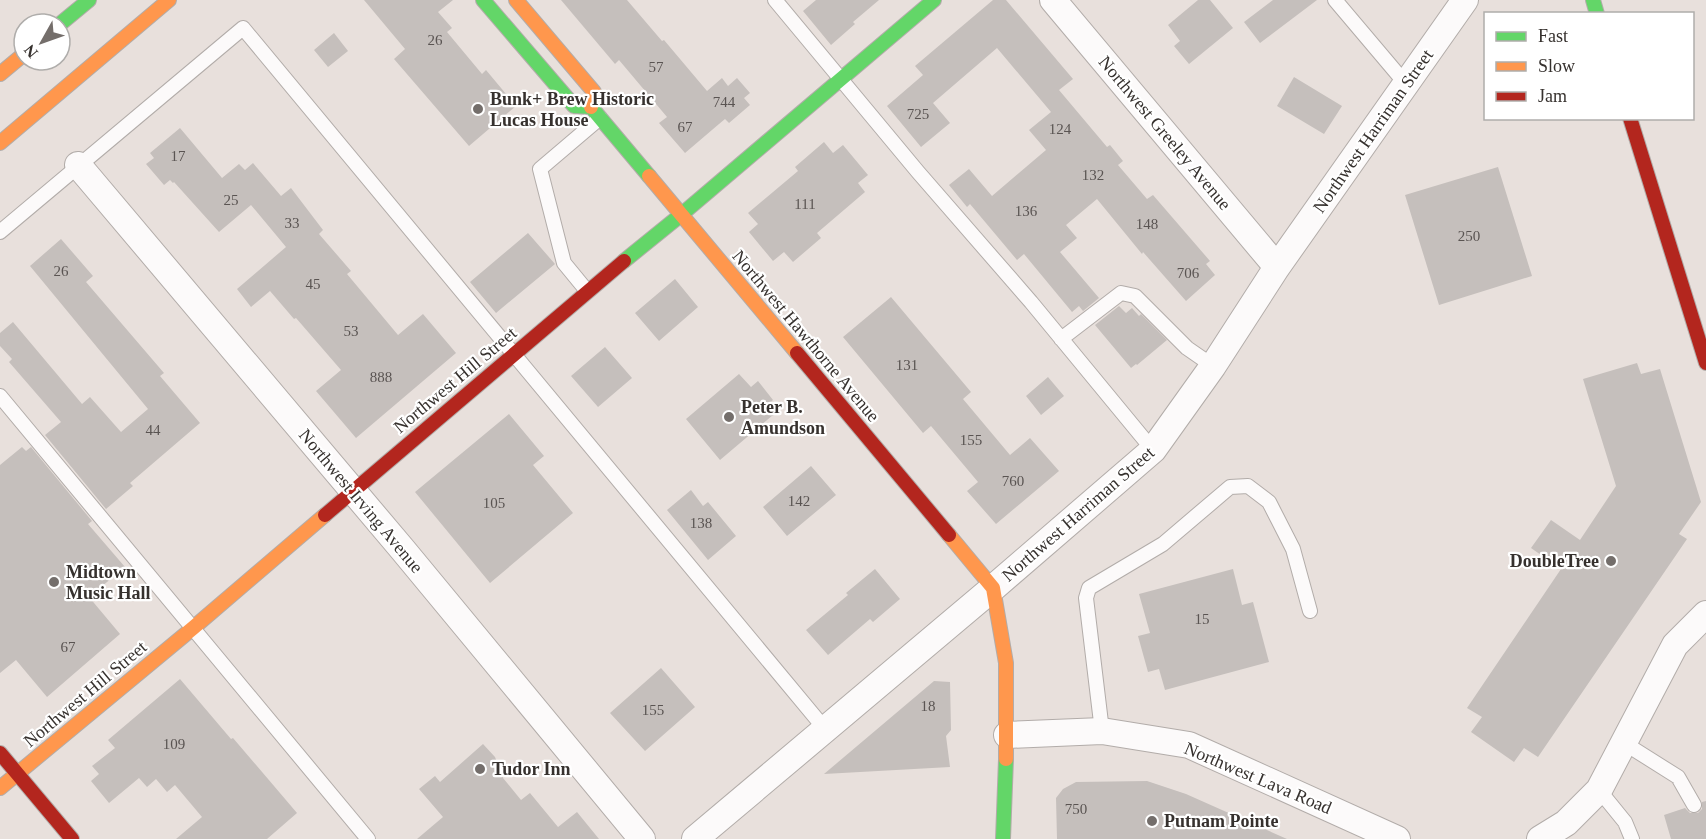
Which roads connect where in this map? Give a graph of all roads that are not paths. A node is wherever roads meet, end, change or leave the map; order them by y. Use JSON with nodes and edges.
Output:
{"nodes":[{"id":1,"x":88,"y":0,"type":"edge"},
{"id":2,"x":169,"y":0,"type":"edge"},
{"id":3,"x":483,"y":0,"type":"edge"},
{"id":4,"x":516,"y":0,"type":"edge"},
{"id":5,"x":775,"y":0,"type":"edge"},
{"id":6,"x":934,"y":0,"type":"edge"},
{"id":7,"x":1053,"y":0,"type":"edge"},
{"id":8,"x":1335,"y":0,"type":"edge"},
{"id":9,"x":1465,"y":0,"type":"edge"},
{"id":10,"x":72,"y":14,"type":"edge"},
{"id":11,"x":12,"y":64,"type":"edge"},
{"id":12,"x":0,"y":74,"type":"edge"},
{"id":13,"x":841,"y":80,"type":"junction"},
{"id":14,"x":1406,"y":84,"type":"junction"},
{"id":15,"x":591,"y":107,"type":"junction"},
{"id":16,"x":600,"y":118,"type":"junction"},
{"id":17,"x":1631,"y":120,"type":"edge"},
{"id":18,"x":0,"y":143,"type":"edge"},
{"id":19,"x":78,"y":165,"type":"junction"},
{"id":20,"x":682,"y":214,"type":"junction"},
{"id":21,"x":0,"y":232,"type":"edge"},
{"id":22,"x":1277,"y":267,"type":"junction"},
{"id":23,"x":587,"y":291,"type":"junction"},
{"id":24,"x":1696,"y":297,"type":"edge"},
{"id":25,"x":1061,"y":339,"type":"junction"},
{"id":26,"x":514,"y":354,"type":"junction"},
{"id":27,"x":1706,"y":363,"type":"edge"},
{"id":28,"x":1213,"y":366,"type":"junction"},
{"id":29,"x":0,"y":396,"type":"edge"},
{"id":30,"x":1153,"y":450,"type":"junction"},
{"id":31,"x":352,"y":490,"type":"junction"},
{"id":32,"x":993,"y":588,"type":"junction"},
{"id":33,"x":1310,"y":611,"type":"dead end"},
{"id":34,"x":1706,"y":614,"type":"edge"},
{"id":35,"x":192,"y":628,"type":"junction"},
{"id":36,"x":825,"y":729,"type":"junction"},
{"id":37,"x":1102,"y":731,"type":"junction"},
{"id":38,"x":1007,"y":735,"type":"junction"},
{"id":39,"x":1624,"y":742,"type":"junction"},
{"id":40,"x":0,"y":753,"type":"edge"},
{"id":41,"x":17,"y":774,"type":"junction"},
{"id":42,"x":0,"y":788,"type":"edge"},
{"id":43,"x":1599,"y":790,"type":"junction"},
{"id":44,"x":1694,"y":805,"type":"dead end"},
{"id":45,"x":72,"y":839,"type":"edge"},
{"id":46,"x":368,"y":839,"type":"edge"},
{"id":47,"x":642,"y":839,"type":"edge"},
{"id":48,"x":695,"y":839,"type":"edge"},
{"id":49,"x":1003,"y":839,"type":"edge"},
{"id":50,"x":1397,"y":839,"type":"edge"},
{"id":51,"x":1540,"y":839,"type":"edge"},
{"id":52,"x":1632,"y":839,"type":"edge"}],
"edges":[{"from":1,"to":10,"type":"main road"},
{"from":2,"to":18,"type":"main road"},
{"from":3,"to":15,"type":"main road","name":"Northwest Hawthorne Avenue"},
{"from":4,"to":15,"type":"main road","name":"Northwest Hawthorne Avenue"},
{"from":5,"to":13,"type":"lane"},
{"from":6,"to":13,"type":"main road","name":"Northwest Hill Street"},
{"from":7,"to":22,"type":"street","name":"Northwest Greeley Avenue"},
{"from":8,"to":14,"type":"lane"},
{"from":9,"to":14,"type":"street","name":"Northwest Harriman Street"},
{"from":11,"to":12,"type":"main road"},
{"from":13,"to":20,"type":"main road","name":"Northwest Hill Street"},
{"from":13,"to":25,"type":"lane"},
{"from":14,"to":22,"type":"street","name":"Northwest Harriman Street"},
{"from":15,"to":16,"type":"main road","name":"Northwest Hawthorne Avenue"},
{"from":16,"to":20,"type":"main road","name":"Northwest Hawthorne Avenue"},
{"from":16,"to":23,"type":"lane"},
{"from":17,"to":24,"type":"main road"},
{"from":19,"to":21,"type":"lane"},
{"from":19,"to":26,"type":"lane"},
{"from":19,"to":31,"type":"street","name":"Northwest Irving Avenue"},
{"from":20,"to":23,"type":"main road","name":"Northwest Hill Street"},
{"from":20,"to":32,"type":"main road","name":"Northwest Hawthorne Avenue"},
{"from":22,"to":28,"type":"street","name":"Northwest Harriman Street"},
{"from":23,"to":26,"type":"main road","name":"Northwest Hill Street"},
{"from":24,"to":27,"type":"main road"},
{"from":25,"to":28,"type":"lane"},
{"from":25,"to":30,"type":"lane"},
{"from":26,"to":31,"type":"main road","name":"Northwest Hill Street"},
{"from":26,"to":36,"type":"lane"},
{"from":28,"to":30,"type":"street","name":"Northwest Harriman Street"},
{"from":29,"to":35,"type":"lane"},
{"from":30,"to":32,"type":"street","name":"Northwest Harriman Street"},
{"from":31,"to":35,"type":"main road","name":"Northwest Hill Street"},
{"from":31,"to":47,"type":"street","name":"Northwest Irving Avenue"},
{"from":32,"to":36,"type":"street","name":"Northwest Harriman Street"},
{"from":32,"to":38,"type":"main road"},
{"from":33,"to":37,"type":"lane"},
{"from":34,"to":39,"type":"street"},
{"from":35,"to":41,"type":"main road","name":"Northwest Hill Street"},
{"from":35,"to":46,"type":"lane"},
{"from":36,"to":48,"type":"street","name":"Northwest Harriman Street"},
{"from":37,"to":38,"type":"street","name":"Northwest Lava Road"},
{"from":37,"to":50,"type":"street","name":"Northwest Lava Road"},
{"from":38,"to":49,"type":"main road"},
{"from":39,"to":43,"type":"street"},
{"from":39,"to":44,"type":"lane"},
{"from":40,"to":41,"type":"main road"},
{"from":41,"to":42,"type":"main road","name":"Northwest Hill Street"},
{"from":41,"to":45,"type":"main road"},
{"from":43,"to":51,"type":"street"},
{"from":43,"to":52,"type":"lane"}]}
